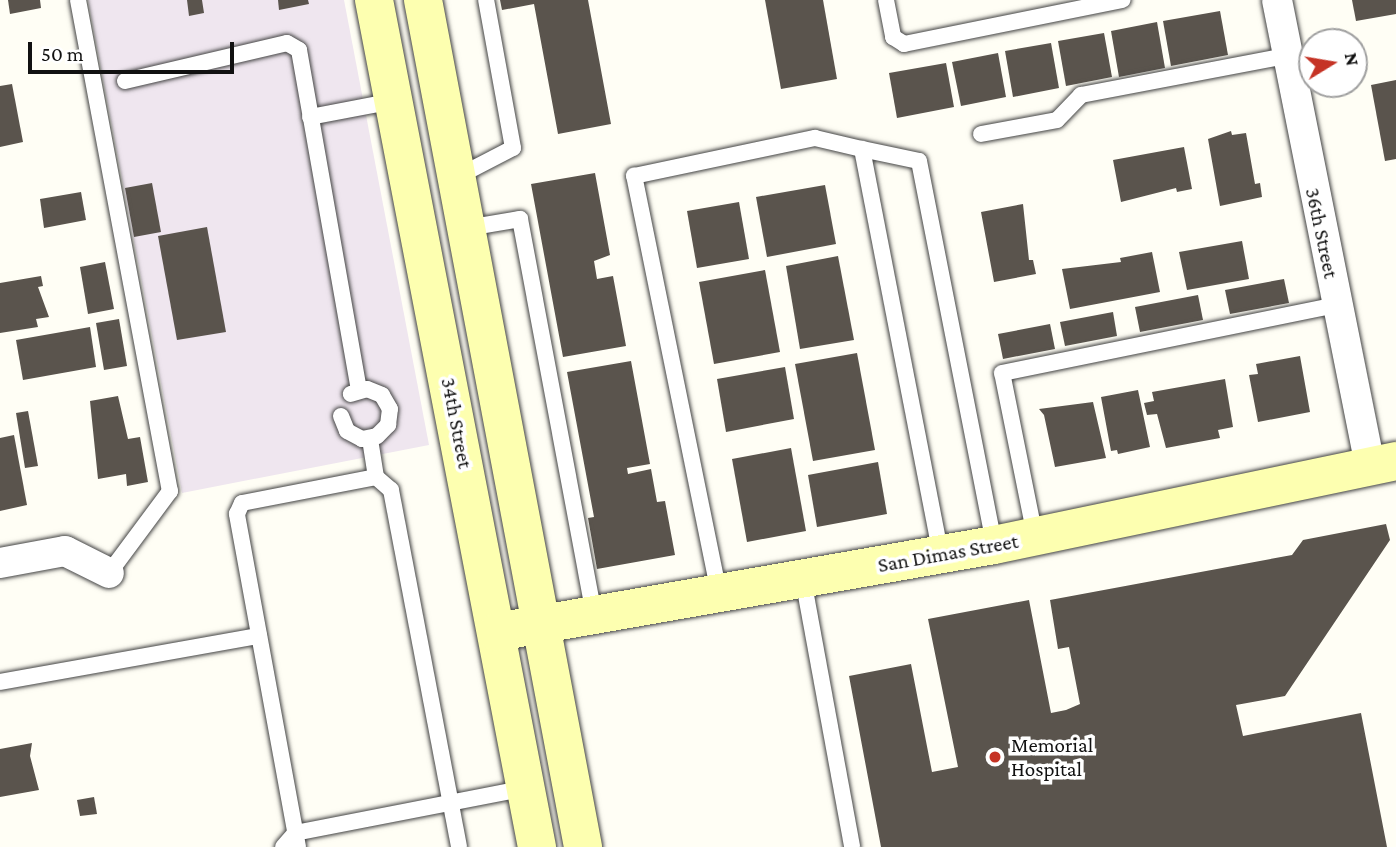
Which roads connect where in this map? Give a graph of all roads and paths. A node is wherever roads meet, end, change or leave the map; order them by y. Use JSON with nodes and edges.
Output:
{"nodes":[{"id":1,"x":78,"y":0,"type":"edge"},
{"id":2,"x":374,"y":0,"type":"edge"},
{"id":3,"x":423,"y":0,"type":"edge"},
{"id":4,"x":486,"y":0,"type":"edge"},
{"id":5,"x":886,"y":0,"type":"edge"},
{"id":6,"x":1123,"y":0,"type":"edge"},
{"id":7,"x":1277,"y":0,"type":"edge"},
{"id":8,"x":1286,"y":56,"type":"junction"},
{"id":9,"x":125,"y":81,"type":"dead end"},
{"id":10,"x":394,"y":101,"type":"junction"},
{"id":11,"x":310,"y":117,"type":"junction"},
{"id":12,"x":981,"y":134,"type":"dead end"},
{"id":13,"x":862,"y":149,"type":"junction"},
{"id":14,"x":457,"y":177,"type":"junction"},
{"id":15,"x":467,"y":228,"type":"junction"},
{"id":16,"x":1337,"y":305,"type":"junction"},
{"id":17,"x":341,"y":415,"type":"dead end"},
{"id":18,"x":370,"y":439,"type":"junction"},
{"id":19,"x":1383,"y":463,"type":"edge"},
{"id":20,"x":376,"y":477,"type":"junction"},
{"id":21,"x":1035,"y":536,"type":"junction"},
{"id":22,"x":994,"y":545,"type":"junction"},
{"id":23,"x":942,"y":554,"type":"junction"},
{"id":24,"x":0,"y":563,"type":"edge"},
{"id":25,"x":109,"y":572,"type":"joint"},
{"id":26,"x":803,"y":579,"type":"junction"},
{"id":27,"x":719,"y":593,"type":"junction"},
{"id":28,"x":594,"y":615,"type":"junction"},
{"id":29,"x":544,"y":624,"type":"junction"},
{"id":30,"x":497,"y":632,"type":"junction"},
{"id":31,"x":259,"y":636,"type":"junction"},
{"id":32,"x":0,"y":682,"type":"edge"},
{"id":33,"x":526,"y":788,"type":"junction"},
{"id":34,"x":451,"y":803,"type":"junction"},
{"id":35,"x":297,"y":840,"type":"edge"},
{"id":36,"x":283,"y":847,"type":"edge"},
{"id":37,"x":459,"y":847,"type":"edge"},
{"id":38,"x":537,"y":847,"type":"edge"},
{"id":39,"x":583,"y":847,"type":"edge"},
{"id":40,"x":852,"y":847,"type":"edge"}],
"edges":[{"from":1,"to":25,"type":"lane"},
{"from":2,"to":10,"type":"street","name":"34th Street"},
{"from":3,"to":14,"type":"street"},
{"from":4,"to":14,"type":"lane"},
{"from":5,"to":6,"type":"lane"},
{"from":7,"to":8,"type":"street","name":"36th Street"},
{"from":8,"to":12,"type":"lane"},
{"from":8,"to":16,"type":"street","name":"36th Street"},
{"from":9,"to":11,"type":"lane"},
{"from":10,"to":11,"type":"lane"},
{"from":10,"to":30,"type":"street","name":"34th Street"},
{"from":11,"to":18,"type":"lane"},
{"from":13,"to":22,"type":"lane"},
{"from":13,"to":23,"type":"lane"},
{"from":13,"to":27,"type":"lane"},
{"from":14,"to":15,"type":"street"},
{"from":15,"to":28,"type":"lane"},
{"from":15,"to":29,"type":"street"},
{"from":16,"to":19,"type":"street","name":"36th Street"},
{"from":16,"to":21,"type":"lane"},
{"from":17,"to":18,"type":"lane"},
{"from":18,"to":20,"type":"lane"},
{"from":19,"to":21,"type":"street","name":"San Dimas Street"},
{"from":20,"to":31,"type":"lane"},
{"from":20,"to":34,"type":"lane"},
{"from":21,"to":22,"type":"street","name":"San Dimas Street"},
{"from":22,"to":23,"type":"street","name":"San Dimas Street"},
{"from":23,"to":26,"type":"street","name":"San Dimas Street"},
{"from":24,"to":25,"type":"street"},
{"from":26,"to":27,"type":"street","name":"San Dimas Street"},
{"from":26,"to":40,"type":"lane"},
{"from":27,"to":28,"type":"street","name":"San Dimas Street"},
{"from":28,"to":29,"type":"street","name":"San Dimas Street"},
{"from":29,"to":30,"type":"street","name":"San Dimas Street"},
{"from":29,"to":39,"type":"street"},
{"from":30,"to":33,"type":"street","name":"34th Street"},
{"from":31,"to":32,"type":"lane"},
{"from":31,"to":35,"type":"lane"},
{"from":33,"to":34,"type":"lane"},
{"from":33,"to":38,"type":"street","name":"34th Street"},
{"from":34,"to":35,"type":"lane"},
{"from":34,"to":37,"type":"lane"},
{"from":35,"to":36,"type":"lane"}]}
